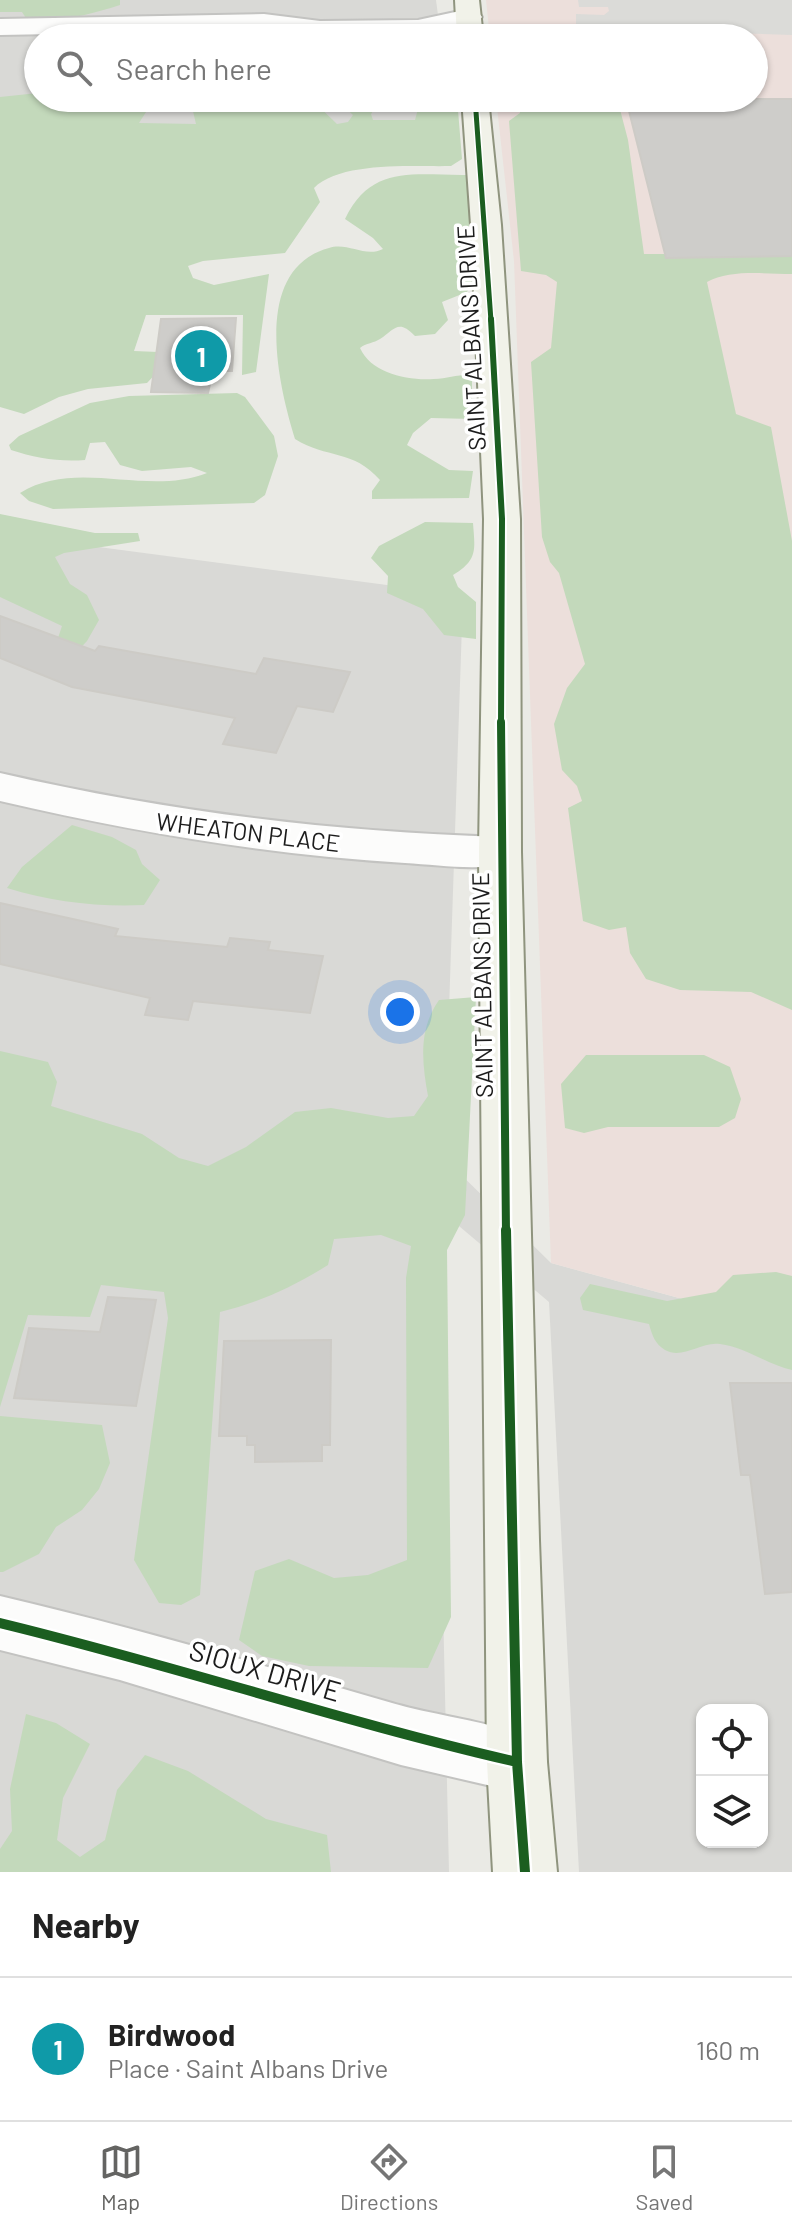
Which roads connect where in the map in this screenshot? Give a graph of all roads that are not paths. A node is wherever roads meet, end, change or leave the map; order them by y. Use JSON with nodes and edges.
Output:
{"nodes":[{"id":1,"x":469,"y":18,"type":"edge"},
{"id":2,"x":158,"y":24,"type":"edge"},
{"id":3,"x":280,"y":24,"type":"edge"},
{"id":4,"x":438,"y":24,"type":"edge"},
{"id":5,"x":0,"y":27,"type":"edge"},
{"id":6,"x":24,"y":27,"type":"edge"},
{"id":7,"x":476,"y":112,"type":"edge"},
{"id":8,"x":0,"y":787,"type":"edge"},
{"id":9,"x":500,"y":852,"type":"junction"},
{"id":10,"x":0,"y":1623,"type":"edge"},
{"id":11,"x":517,"y":1762,"type":"junction"},
{"id":12,"x":525,"y":1872,"type":"edge"}],
"edges":[{"from":1,"to":4,"type":"street"},
{"from":2,"to":3,"type":"street"},
{"from":5,"to":6,"type":"street"},
{"from":7,"to":9,"type":"street","name":"SAINT ALBANS DRIVE"},
{"from":8,"to":9,"type":"street","name":"WHEATON PLACE"},
{"from":9,"to":11,"type":"street","name":"SAINT ALBANS DRIVE"},
{"from":10,"to":11,"type":"street","name":"SIOUX DRIVE"},
{"from":11,"to":12,"type":"street","name":"SAINT ALBANS DRIVE"}]}
